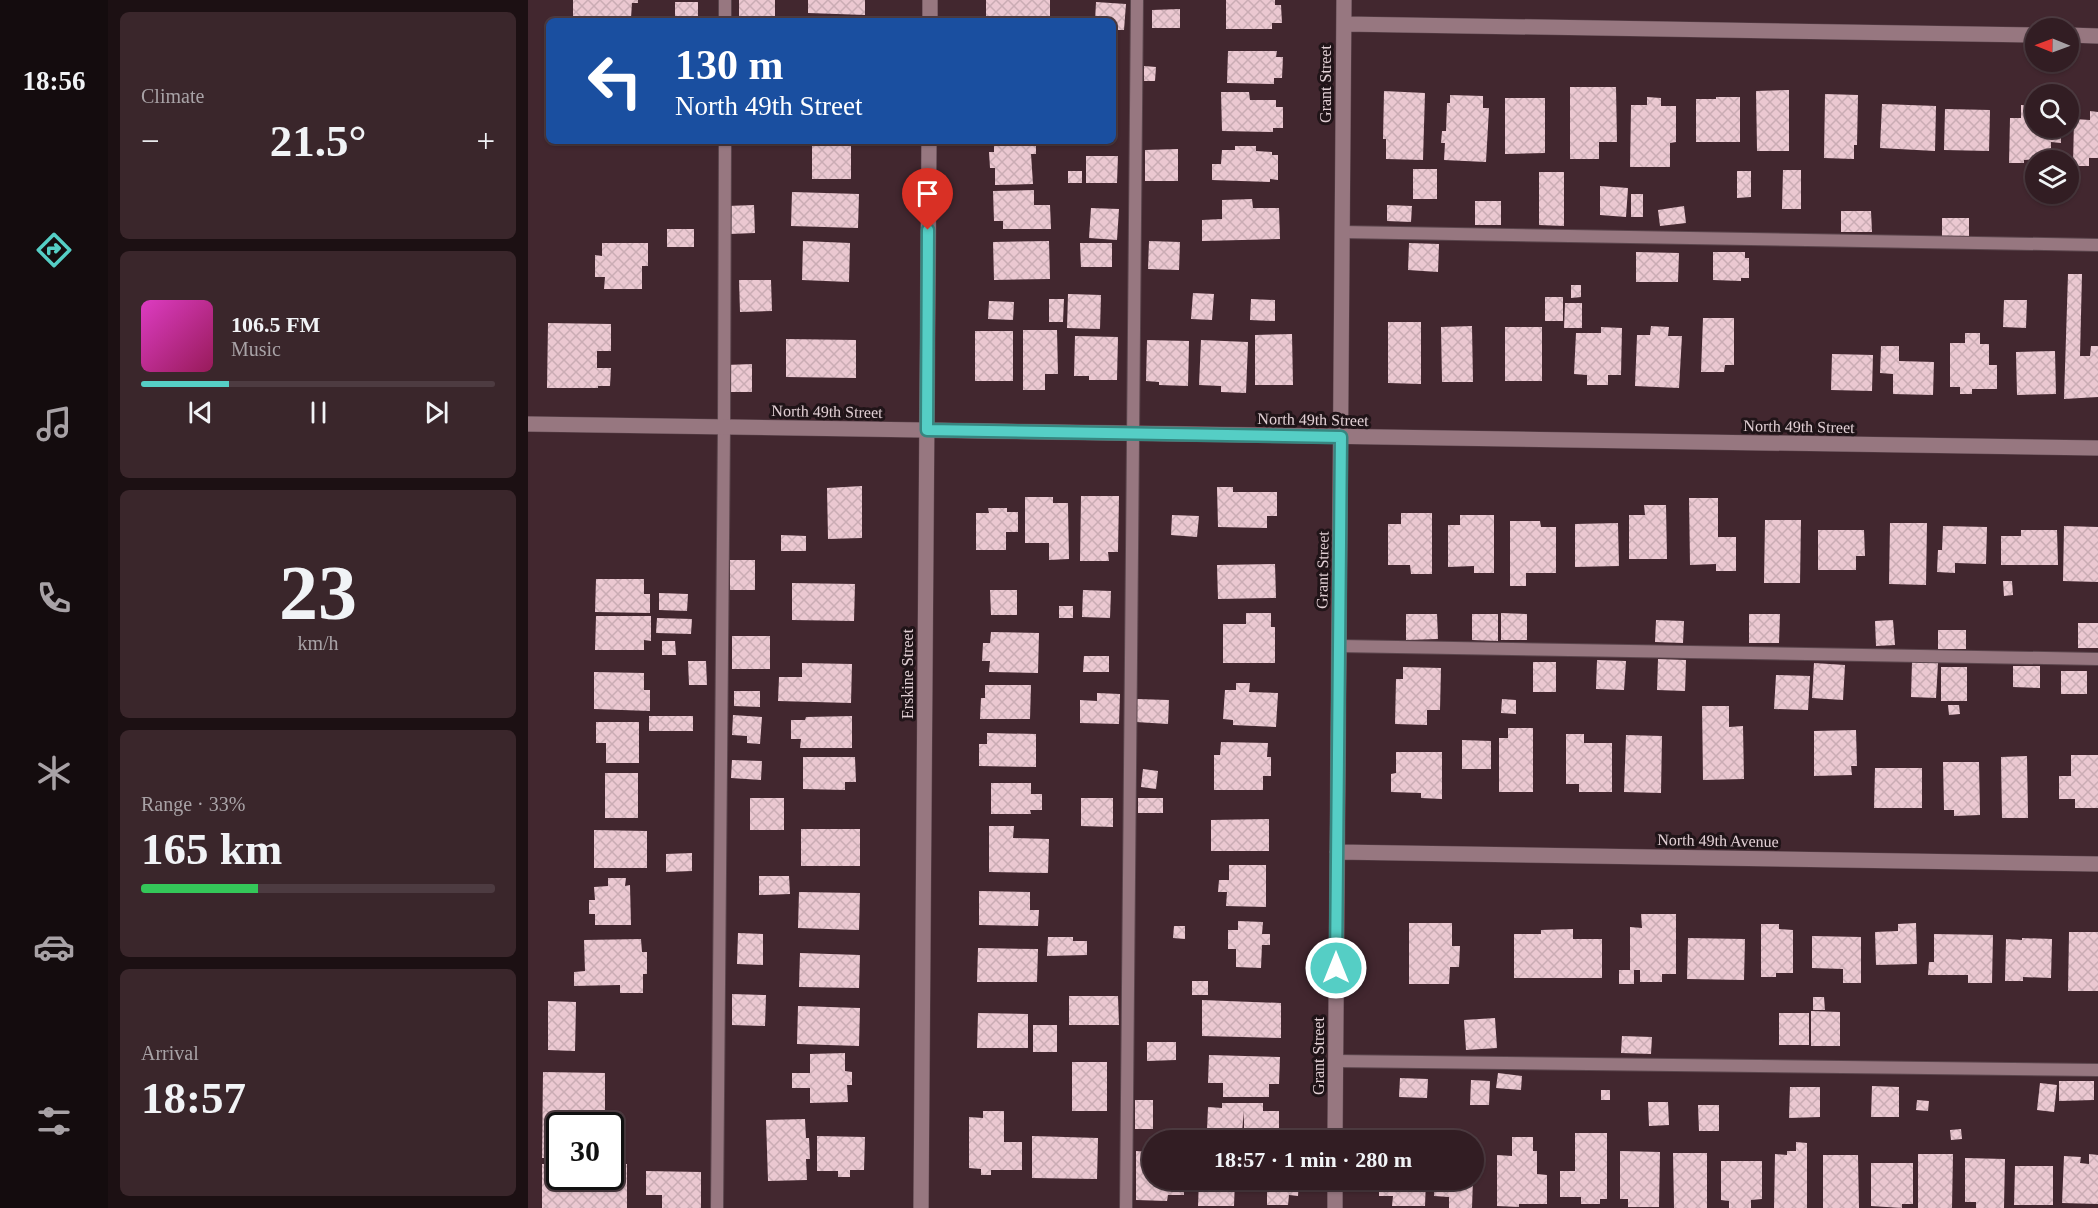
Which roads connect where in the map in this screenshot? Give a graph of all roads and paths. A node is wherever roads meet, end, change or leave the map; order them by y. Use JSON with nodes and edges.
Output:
{"nodes":[{"id":1,"x":725,"y":0,"type":"edge"},
{"id":2,"x":930,"y":0,"type":"edge"},
{"id":3,"x":1137,"y":0,"type":"edge"},
{"id":4,"x":1344,"y":0,"type":"edge"},
{"id":5,"x":725,"y":18,"type":"edge"},
{"id":6,"x":930,"y":18,"type":"edge"},
{"id":7,"x":1344,"y":24,"type":"junction"},
{"id":8,"x":2025,"y":35,"type":"edge"},
{"id":9,"x":2079,"y":35,"type":"edge"},
{"id":10,"x":2098,"y":36,"type":"edge"},
{"id":11,"x":725,"y":144,"type":"edge"},
{"id":12,"x":929,"y":144,"type":"edge"},
{"id":13,"x":1342,"y":232,"type":"junction"},
{"id":14,"x":2098,"y":245,"type":"edge"},
{"id":15,"x":528,"y":424,"type":"edge"},
{"id":16,"x":724,"y":427,"type":"junction"},
{"id":17,"x":927,"y":430,"type":"junction"},
{"id":18,"x":1133,"y":434,"type":"junction"},
{"id":19,"x":1341,"y":437,"type":"junction"},
{"id":20,"x":2098,"y":448,"type":"edge"},
{"id":21,"x":1339,"y":646,"type":"junction"},
{"id":22,"x":2098,"y":659,"type":"edge"},
{"id":23,"x":1337,"y":852,"type":"junction"},
{"id":24,"x":2098,"y":864,"type":"edge"},
{"id":25,"x":1336,"y":1061,"type":"junction"},
{"id":26,"x":2098,"y":1071,"type":"edge"},
{"id":27,"x":1335,"y":1130,"type":"edge"},
{"id":28,"x":1335,"y":1190,"type":"edge"},
{"id":29,"x":717,"y":1208,"type":"edge"},
{"id":30,"x":921,"y":1208,"type":"edge"},
{"id":31,"x":1126,"y":1208,"type":"edge"},
{"id":32,"x":1335,"y":1208,"type":"edge"}],
"edges":[{"from":1,"to":5,"type":"lane"},
{"from":2,"to":6,"type":"street"},
{"from":3,"to":18,"type":"lane"},
{"from":4,"to":7,"type":"street","name":"Grant Street"},
{"from":7,"to":8,"type":"street"},
{"from":7,"to":13,"type":"street","name":"Grant Street"},
{"from":9,"to":10,"type":"street"},
{"from":11,"to":16,"type":"lane"},
{"from":12,"to":17,"type":"street","name":"Erskine Street"},
{"from":13,"to":14,"type":"lane"},
{"from":13,"to":19,"type":"street","name":"Grant Street"},
{"from":15,"to":16,"type":"street","name":"North 49th Street"},
{"from":16,"to":17,"type":"street","name":"North 49th Street"},
{"from":16,"to":29,"type":"lane"},
{"from":17,"to":18,"type":"street","name":"North 49th Street"},
{"from":17,"to":30,"type":"street","name":"Erskine Street"},
{"from":18,"to":19,"type":"street","name":"North 49th Street"},
{"from":18,"to":31,"type":"lane"},
{"from":19,"to":20,"type":"street","name":"North 49th Street"},
{"from":19,"to":21,"type":"street","name":"Grant Street"},
{"from":21,"to":22,"type":"lane"},
{"from":21,"to":23,"type":"street","name":"Grant Street"},
{"from":23,"to":24,"type":"street","name":"North 49th Avenue"},
{"from":23,"to":25,"type":"street","name":"Grant Street"},
{"from":25,"to":26,"type":"lane"},
{"from":25,"to":27,"type":"street","name":"Grant Street"},
{"from":28,"to":32,"type":"street"}]}
